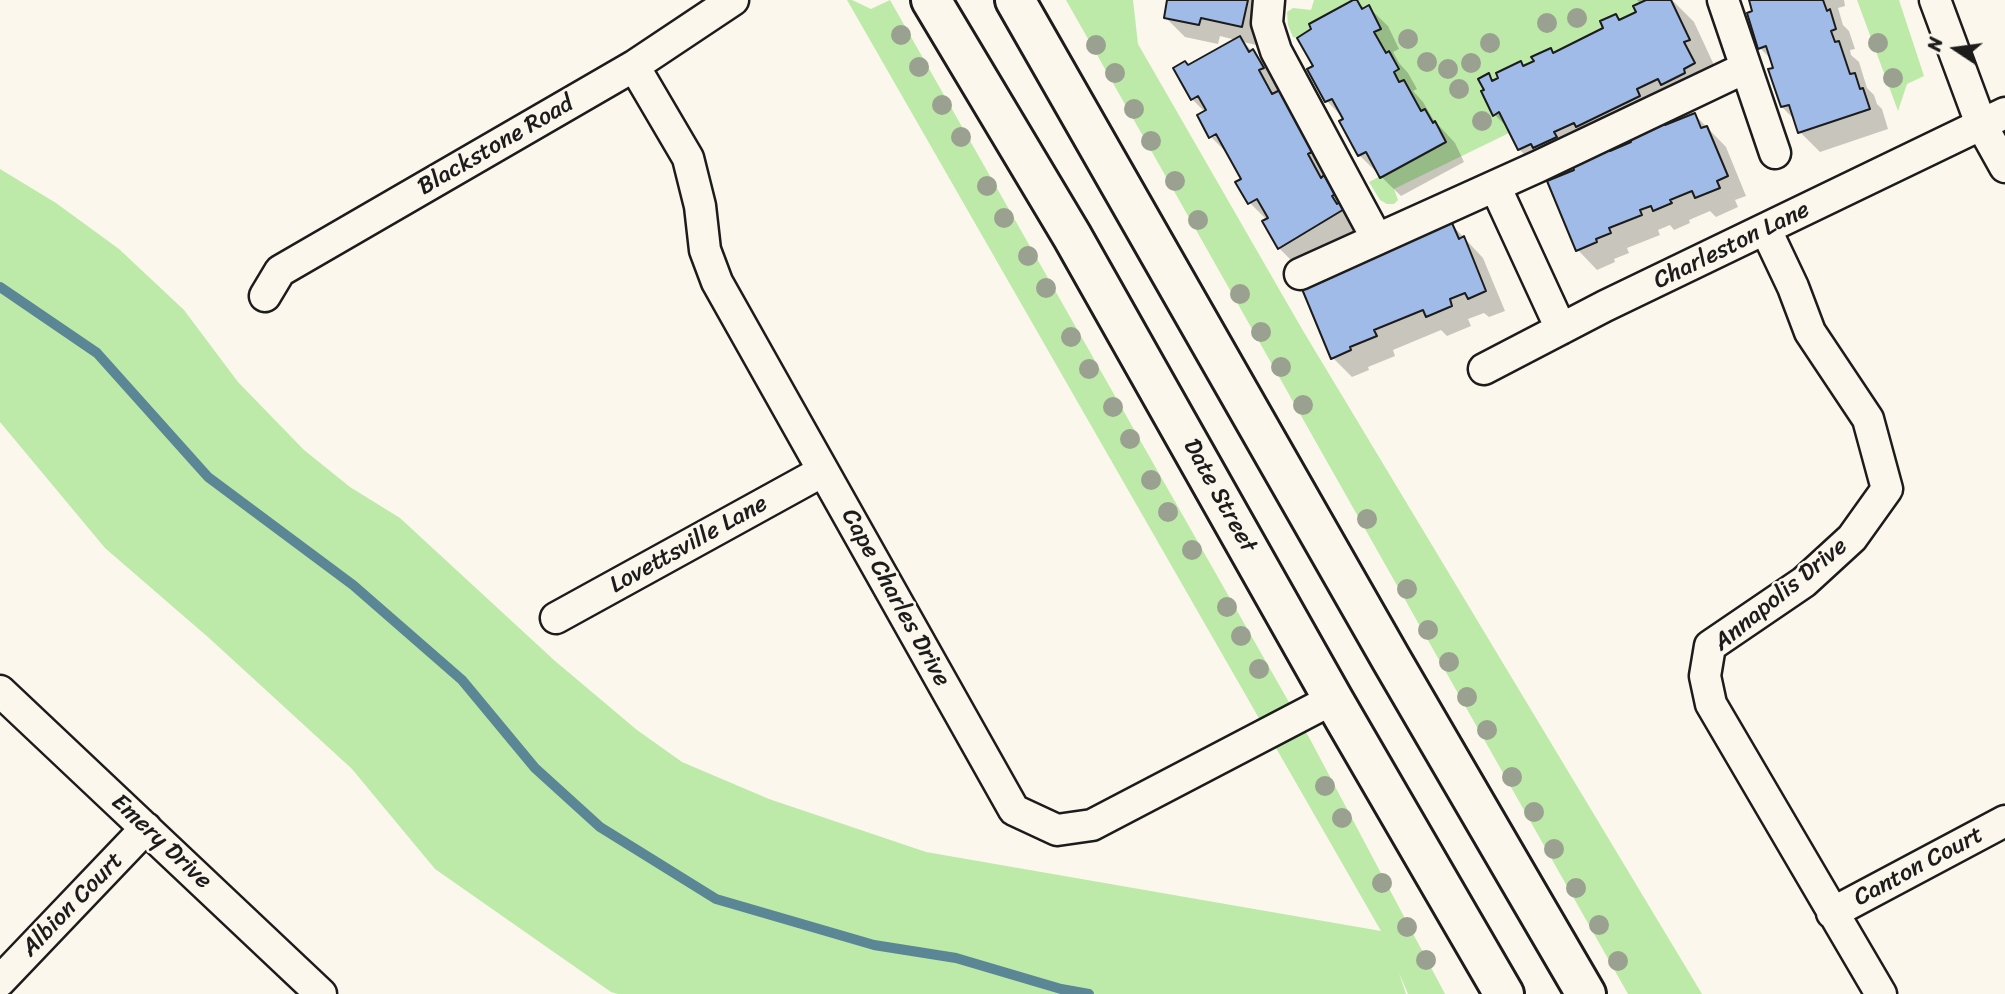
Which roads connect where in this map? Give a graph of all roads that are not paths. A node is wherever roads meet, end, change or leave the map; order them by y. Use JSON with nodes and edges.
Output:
{"nodes":[{"id":1,"x":733,"y":0,"type":"edge"},
{"id":2,"x":930,"y":0,"type":"edge"},
{"id":3,"x":1015,"y":0,"type":"edge"},
{"id":4,"x":1269,"y":0,"type":"edge"},
{"id":5,"x":1723,"y":0,"type":"edge"},
{"id":6,"x":1935,"y":0,"type":"edge"},
{"id":7,"x":634,"y":66,"type":"junction"},
{"id":8,"x":1745,"y":68,"type":"junction"},
{"id":9,"x":1993,"y":119,"type":"edge"},
{"id":10,"x":1775,"y":153,"type":"dead end"},
{"id":11,"x":2005,"y":167,"type":"edge"},
{"id":12,"x":1495,"y":186,"type":"junction"},
{"id":13,"x":1766,"y":230,"type":"junction"},
{"id":14,"x":1377,"y":239,"type":"junction"},
{"id":15,"x":1300,"y":274,"type":"dead end"},
{"id":16,"x":265,"y":296,"type":"dead end"},
{"id":17,"x":1561,"y":329,"type":"junction"},
{"id":18,"x":1484,"y":369,"type":"dead end"},
{"id":19,"x":823,"y":471,"type":"junction"},
{"id":20,"x":556,"y":618,"type":"dead end"},
{"id":21,"x":0,"y":691,"type":"edge"},
{"id":22,"x":1333,"y":699,"type":"junction"},
{"id":23,"x":2005,"y":821,"type":"edge"},
{"id":24,"x":146,"y":828,"type":"junction"},
{"id":25,"x":1832,"y":914,"type":"junction"},
{"id":26,"x":0,"y":981,"type":"edge"},
{"id":27,"x":321,"y":994,"type":"edge"},
{"id":28,"x":1504,"y":994,"type":"edge"},
{"id":29,"x":1586,"y":994,"type":"edge"},
{"id":30,"x":1881,"y":994,"type":"edge"}],
"edges":[{"from":1,"to":7,"type":"street","name":"Blackstone Road"},
{"from":2,"to":22,"type":"main road","name":"Date Street"},
{"from":3,"to":29,"type":"main road"},
{"from":4,"to":14,"type":"street"},
{"from":5,"to":8,"type":"street"},
{"from":6,"to":9,"type":"street"},
{"from":7,"to":16,"type":"street","name":"Blackstone Road"},
{"from":7,"to":19,"type":"street","name":"Cape Charles Drive"},
{"from":8,"to":10,"type":"street"},
{"from":8,"to":12,"type":"street"},
{"from":9,"to":11,"type":"street"},
{"from":9,"to":13,"type":"street","name":"Charleston Lane"},
{"from":12,"to":14,"type":"street"},
{"from":12,"to":17,"type":"street"},
{"from":13,"to":17,"type":"street","name":"Charleston Lane"},
{"from":13,"to":25,"type":"street","name":"Annapolis Drive"},
{"from":14,"to":15,"type":"street"},
{"from":17,"to":18,"type":"street","name":"Charleston Lane"},
{"from":19,"to":20,"type":"street","name":"Lovettsville Lane"},
{"from":19,"to":22,"type":"street","name":"Cape Charles Drive"},
{"from":21,"to":24,"type":"street","name":"Emery Drive"},
{"from":22,"to":28,"type":"main road","name":"Date Street"},
{"from":23,"to":25,"type":"street","name":"Canton Court"},
{"from":24,"to":26,"type":"street","name":"Albion Court"},
{"from":24,"to":27,"type":"street","name":"Emery Drive"},
{"from":25,"to":30,"type":"street","name":"Annapolis Drive"}]}
